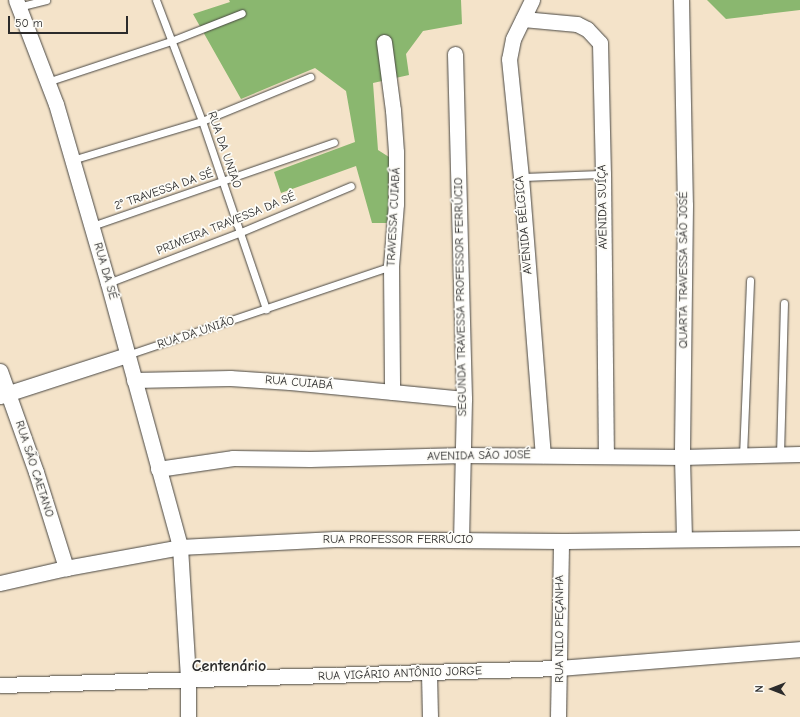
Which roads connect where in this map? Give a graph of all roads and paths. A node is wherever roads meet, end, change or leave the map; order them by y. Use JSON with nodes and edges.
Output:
{"nodes":[{"id":1,"x":46,"y":0,"type":"edge"},
{"id":2,"x":156,"y":0,"type":"edge"},
{"id":3,"x":532,"y":0,"type":"edge"},
{"id":4,"x":681,"y":0,"type":"edge"},
{"id":5,"x":17,"y":3,"type":"edge"},
{"id":6,"x":242,"y":13,"type":"dead end"},
{"id":7,"x":523,"y":19,"type":"junction"},
{"id":8,"x":171,"y":41,"type":"junction"},
{"id":9,"x":384,"y":42,"type":"dead end"},
{"id":10,"x":455,"y":54,"type":"dead end"},
{"id":11,"x":310,"y":77,"type":"dead end"},
{"id":12,"x":47,"y":82,"type":"junction"},
{"id":13,"x":202,"y":121,"type":"junction"},
{"id":14,"x":334,"y":142,"type":"dead end"},
{"id":15,"x":72,"y":160,"type":"junction"},
{"id":16,"x":603,"y":174,"type":"junction"},
{"id":17,"x":520,"y":177,"type":"junction"},
{"id":18,"x":223,"y":181,"type":"junction"},
{"id":19,"x":352,"y":186,"type":"dead end"},
{"id":20,"x":92,"y":226,"type":"junction"},
{"id":21,"x":241,"y":232,"type":"junction"},
{"id":22,"x":391,"y":266,"type":"junction"},
{"id":23,"x":750,"y":280,"type":"dead end"},
{"id":24,"x":108,"y":283,"type":"junction"},
{"id":25,"x":784,"y":303,"type":"dead end"},
{"id":26,"x":266,"y":309,"type":"junction"},
{"id":27,"x":127,"y":355,"type":"junction"},
{"id":28,"x":0,"y":371,"type":"edge"},
{"id":29,"x":134,"y":380,"type":"junction"},
{"id":30,"x":392,"y":392,"type":"junction"},
{"id":31,"x":4,"y":395,"type":"edge"},
{"id":32,"x":464,"y":399,"type":"junction"},
{"id":33,"x":800,"y":454,"type":"edge"},
{"id":34,"x":464,"y":455,"type":"junction"},
{"id":35,"x":542,"y":455,"type":"junction"},
{"id":36,"x":606,"y":455,"type":"junction"},
{"id":37,"x":780,"y":455,"type":"junction"},
{"id":38,"x":743,"y":456,"type":"junction"},
{"id":39,"x":682,"y":457,"type":"junction"},
{"id":40,"x":158,"y":469,"type":"junction"},
{"id":41,"x":800,"y":538,"type":"edge"},
{"id":42,"x":461,"y":539,"type":"junction"},
{"id":43,"x":684,"y":539,"type":"junction"},
{"id":44,"x":561,"y":541,"type":"junction"},
{"id":45,"x":180,"y":547,"type":"junction"},
{"id":46,"x":66,"y":568,"type":"junction"},
{"id":47,"x":0,"y":583,"type":"edge"},
{"id":48,"x":800,"y":649,"type":"edge"},
{"id":49,"x":560,"y":668,"type":"junction"},
{"id":50,"x":429,"y":673,"type":"junction"},
{"id":51,"x":188,"y":679,"type":"junction"},
{"id":52,"x":0,"y":685,"type":"edge"},
{"id":53,"x":188,"y":717,"type":"edge"},
{"id":54,"x":430,"y":717,"type":"edge"},
{"id":55,"x":558,"y":717,"type":"edge"}],
"edges":[{"from":1,"to":5,"type":"lane"},
{"from":2,"to":8,"type":"lane","name":"RUA DA UNIAO"},
{"from":3,"to":7,"type":"street","name":"AVENIDA BÉLGICA"},
{"from":4,"to":39,"type":"street","name":"QUARTA TRAVESSA SÃO JOSÉ"},
{"from":5,"to":12,"type":"street","name":"RUA DA SÉ"},
{"from":6,"to":8,"type":"lane"},
{"from":7,"to":16,"type":"street","name":"AVENIDA SUÍÇA"},
{"from":7,"to":17,"type":"street","name":"AVENIDA BÉLGICA"},
{"from":8,"to":12,"type":"lane"},
{"from":8,"to":13,"type":"lane","name":"RUA DA UNIAO"},
{"from":9,"to":22,"type":"street","name":"TRAVESSA CUIABÁ"},
{"from":10,"to":32,"type":"street","name":"SEGUNDA TRAVESSA PROFESSOR FERRÚCIO"},
{"from":11,"to":13,"type":"lane"},
{"from":12,"to":15,"type":"street","name":"RUA DA SÉ"},
{"from":13,"to":15,"type":"lane"},
{"from":13,"to":18,"type":"lane","name":"RUA DA UNIAO"},
{"from":14,"to":18,"type":"lane","name":"2° TRAVESSA DA SÉ"},
{"from":15,"to":20,"type":"street","name":"RUA DA SÉ"},
{"from":16,"to":17,"type":"lane"},
{"from":16,"to":36,"type":"street","name":"AVENIDA SUÍÇA"},
{"from":17,"to":35,"type":"street","name":"AVENIDA BÉLGICA"},
{"from":18,"to":20,"type":"lane","name":"2° TRAVESSA DA SÉ"},
{"from":18,"to":21,"type":"lane","name":"RUA DA UNIAO"},
{"from":19,"to":21,"type":"lane","name":"PRIMEIRA TRAVESSA DA SÉ"},
{"from":20,"to":24,"type":"street","name":"RUA DA SÉ"},
{"from":21,"to":24,"type":"lane","name":"PRIMEIRA TRAVESSA DA SÉ"},
{"from":21,"to":26,"type":"lane","name":"RUA DA UNIAO"},
{"from":22,"to":26,"type":"lane","name":"RUA DA UNIÃO"},
{"from":22,"to":30,"type":"street","name":"TRAVESSA CUIABÁ"},
{"from":23,"to":38,"type":"lane"},
{"from":24,"to":27,"type":"street","name":"RUA DA SÉ"},
{"from":25,"to":37,"type":"lane"},
{"from":26,"to":27,"type":"lane","name":"RUA DA UNIÃO"},
{"from":27,"to":29,"type":"street","name":"RUA DA SÉ"},
{"from":27,"to":31,"type":"street","name":"RUA DA UNIÃO"},
{"from":28,"to":31,"type":"street","name":"RUA SÃO CAETANO"},
{"from":29,"to":30,"type":"street","name":"RUA CUIABÁ"},
{"from":29,"to":40,"type":"street","name":"RUA DA SÉ"},
{"from":30,"to":32,"type":"street","name":"RUA CUIABÁ"},
{"from":31,"to":46,"type":"street","name":"RUA SÃO CAETANO"},
{"from":32,"to":34,"type":"street","name":"SEGUNDA TRAVESSA PROFESSOR FERRÚCIO"},
{"from":33,"to":37,"type":"street","name":"AVENIDA SÃO JOSÉ"},
{"from":34,"to":35,"type":"street","name":"AVENIDA SÃO JOSÉ"},
{"from":34,"to":40,"type":"street","name":"AVENIDA SÃO JOSÉ"},
{"from":34,"to":42,"type":"street","name":"SEGUNDA TRAVESSA PROFESSOR FERRÚCIO"},
{"from":35,"to":36,"type":"street","name":"AVENIDA SÃO JOSÉ"},
{"from":36,"to":39,"type":"street","name":"AVENIDA SÃO JOSÉ"},
{"from":37,"to":38,"type":"street","name":"AVENIDA SÃO JOSÉ"},
{"from":38,"to":39,"type":"street","name":"AVENIDA SÃO JOSÉ"},
{"from":39,"to":43,"type":"street","name":"QUARTA TRAVESSA SÃO JOSÉ"},
{"from":40,"to":45,"type":"street","name":"RUA DA SÉ"},
{"from":41,"to":43,"type":"street","name":"RUA PROFESSOR FERRÚCIO"},
{"from":42,"to":44,"type":"street","name":"RUA PROFESSOR FERRÚCIO"},
{"from":42,"to":45,"type":"street","name":"RUA PROFESSOR FERRÚCIO"},
{"from":43,"to":44,"type":"street","name":"RUA PROFESSOR FERRÚCIO"},
{"from":44,"to":49,"type":"street","name":"RUA NILO PEÇANHA"},
{"from":45,"to":46,"type":"street","name":"RUA PROFESSOR FERRÚCIO"},
{"from":45,"to":51,"type":"street","name":"RUA DA SÉ"},
{"from":46,"to":47,"type":"street","name":"RUA PROFESSOR FERRÚCIO"},
{"from":48,"to":49,"type":"street","name":"RUA VIGÁRIO ANTÔNIO JORGE"},
{"from":49,"to":50,"type":"street","name":"RUA VIGÁRIO ANTÔNIO JORGE"},
{"from":49,"to":55,"type":"street","name":"RUA NILO PEÇANHA"},
{"from":50,"to":51,"type":"street","name":"RUA VIGÁRIO ANTÔNIO JORGE"},
{"from":50,"to":54,"type":"street"},
{"from":51,"to":52,"type":"street","name":"RUA VIGÁRIO ANTÔNIO JORGE"},
{"from":51,"to":53,"type":"street","name":"RUA DA SÉ"}]}
